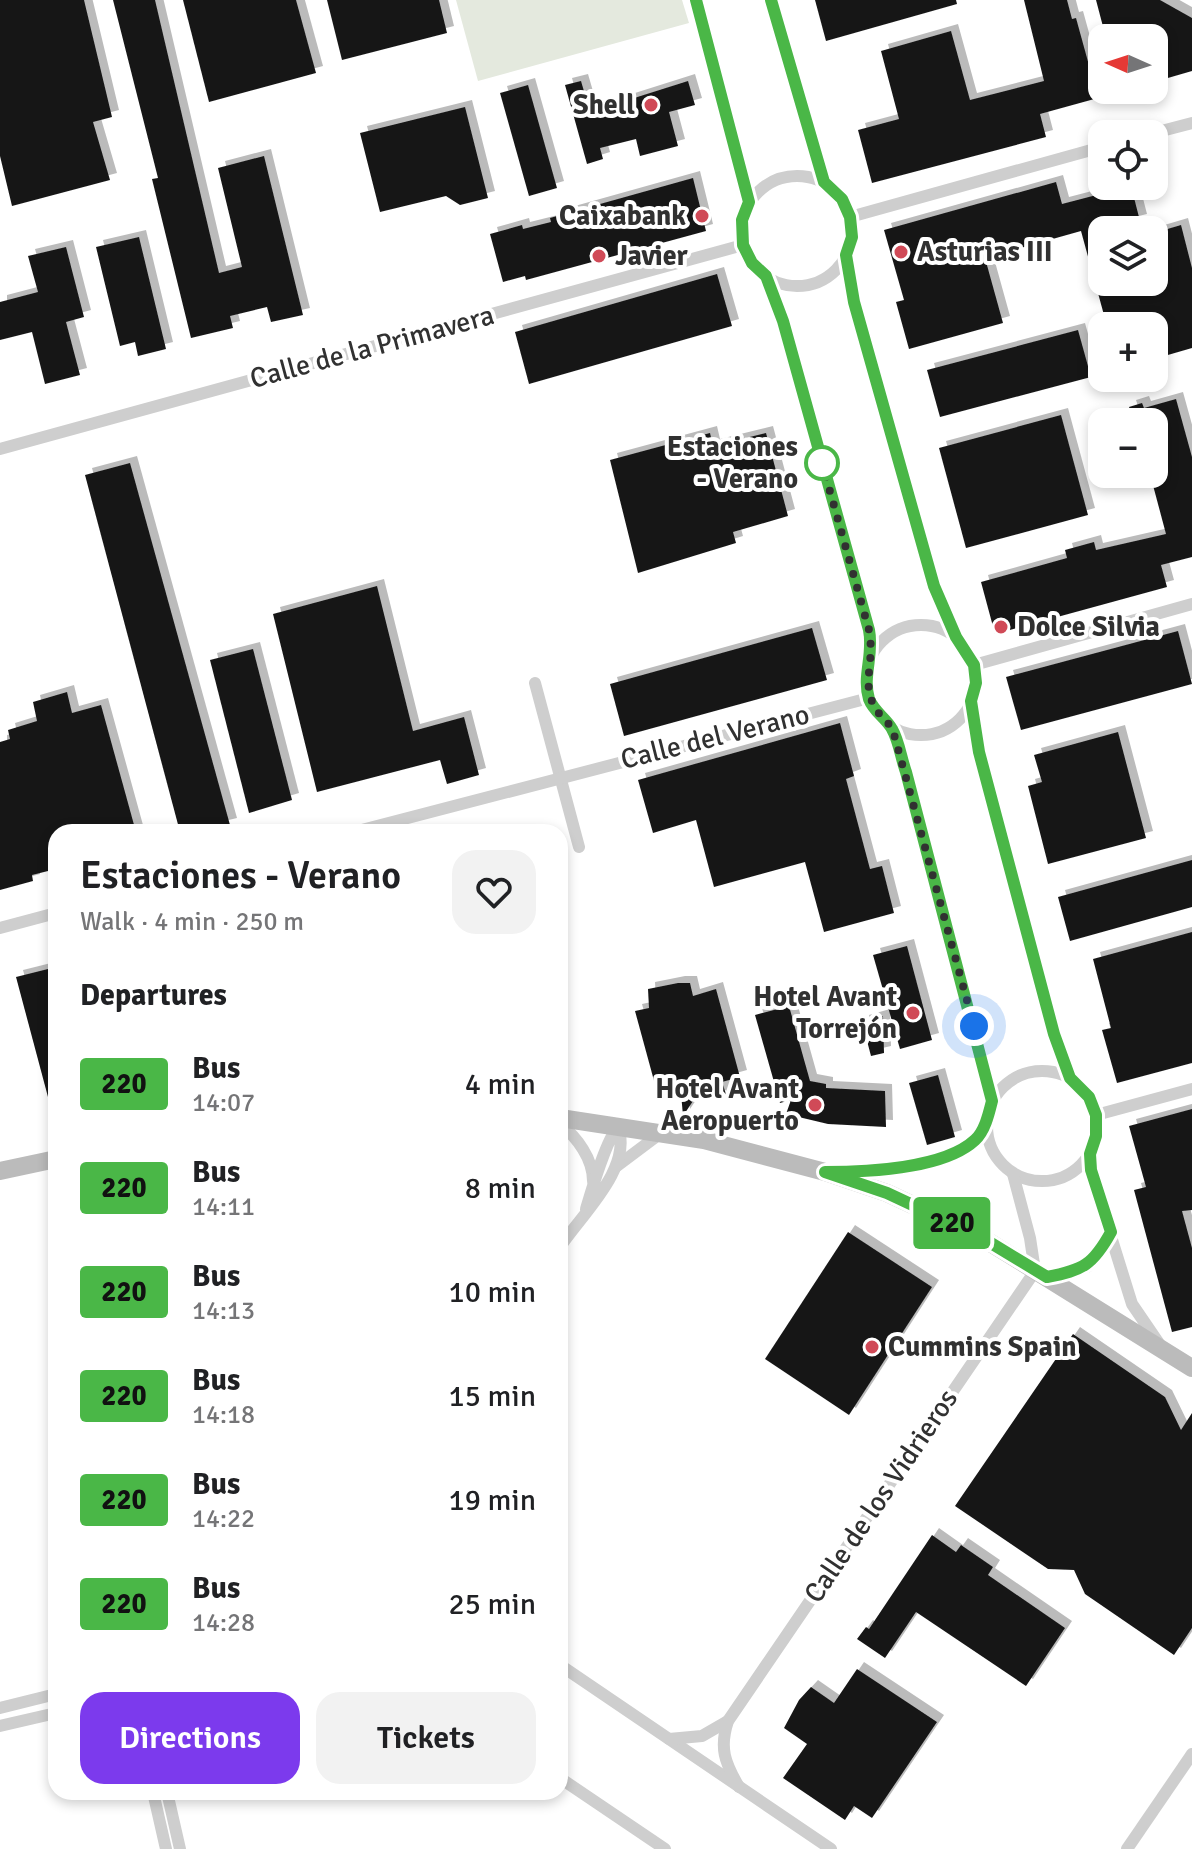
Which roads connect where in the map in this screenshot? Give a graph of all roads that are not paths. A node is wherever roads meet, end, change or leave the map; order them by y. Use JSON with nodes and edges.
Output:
{"nodes":[{"id":1,"x":696,"y":0,"type":"edge"},
{"id":2,"x":771,"y":0,"type":"edge"},
{"id":3,"x":1192,"y":123,"type":"edge"},
{"id":4,"x":1168,"y":129,"type":"edge"},
{"id":5,"x":1088,"y":151,"type":"edge"},
{"id":6,"x":824,"y":182,"type":"junction"},
{"id":7,"x":749,"y":202,"type":"junction"},
{"id":8,"x":850,"y":217,"type":"junction"},
{"id":9,"x":743,"y":245,"type":"junction"},
{"id":10,"x":846,"y":255,"type":"junction"},
{"id":11,"x":766,"y":276,"type":"junction"},
{"id":12,"x":0,"y":449,"type":"edge"},
{"id":13,"x":1192,"y":604,"type":"edge"},
{"id":14,"x":956,"y":637,"type":"junction"},
{"id":15,"x":873,"y":652,"type":"junction"},
{"id":16,"x":974,"y":665,"type":"junction"},
{"id":17,"x":535,"y":683,"type":"dead end"},
{"id":18,"x":869,"y":698,"type":"junction"},
{"id":19,"x":971,"y":701,"type":"junction"},
{"id":20,"x":892,"y":727,"type":"junction"},
{"id":21,"x":561,"y":776,"type":"junction"},
{"id":22,"x":384,"y":824,"type":"edge"},
{"id":23,"x":579,"y":847,"type":"dead end"},
{"id":24,"x":48,"y":915,"type":"edge"},
{"id":25,"x":0,"y":928,"type":"edge"},
{"id":26,"x":1070,"y":1078,"type":"junction"},
{"id":27,"x":1192,"y":1089,"type":"edge"},
{"id":28,"x":992,"y":1101,"type":"junction"},
{"id":29,"x":1096,"y":1115,"type":"junction"},
{"id":30,"x":987,"y":1119,"type":"junction"},
{"id":31,"x":568,"y":1122,"type":"edge"},
{"id":32,"x":618,"y":1127,"type":"junction"},
{"id":33,"x":568,"y":1132,"type":"edge"},
{"id":34,"x":661,"y":1133,"type":"junction"},
{"id":35,"x":1090,"y":1154,"type":"junction"},
{"id":36,"x":48,"y":1161,"type":"edge"},
{"id":37,"x":617,"y":1166,"type":"junction"},
{"id":38,"x":0,"y":1171,"type":"edge"},
{"id":39,"x":825,"y":1172,"type":"junction"},
{"id":40,"x":1013,"y":1174,"type":"junction"},
{"id":41,"x":593,"y":1186,"type":"junction"},
{"id":42,"x":586,"y":1209,"type":"junction"},
{"id":43,"x":1111,"y":1232,"type":"junction"},
{"id":44,"x":568,"y":1235,"type":"edge"},
{"id":45,"x":1041,"y":1274,"type":"junction"},
{"id":46,"x":1164,"y":1352,"type":"junction"},
{"id":47,"x":1192,"y":1368,"type":"edge"},
{"id":48,"x":568,"y":1670,"type":"edge"},
{"id":49,"x":48,"y":1696,"type":"edge"},
{"id":50,"x":0,"y":1708,"type":"edge"},
{"id":51,"x":48,"y":1715,"type":"edge"},
{"id":52,"x":728,"y":1721,"type":"junction"},
{"id":53,"x":0,"y":1726,"type":"edge"},
{"id":54,"x":669,"y":1739,"type":"junction"},
{"id":55,"x":1192,"y":1754,"type":"edge"},
{"id":56,"x":568,"y":1783,"type":"edge"},
{"id":57,"x":739,"y":1787,"type":"junction"},
{"id":58,"x":155,"y":1800,"type":"edge"},
{"id":59,"x":169,"y":1800,"type":"edge"},
{"id":60,"x":166,"y":1849,"type":"edge"},
{"id":61,"x":180,"y":1849,"type":"edge"},
{"id":62,"x":665,"y":1849,"type":"edge"},
{"id":63,"x":831,"y":1849,"type":"edge"},
{"id":64,"x":1127,"y":1849,"type":"edge"}],
"edges":[{"from":1,"to":7,"type":"street"},
{"from":2,"to":6,"type":"street"},
{"from":3,"to":4,"type":"street"},
{"from":5,"to":8,"type":"street"},
{"from":6,"to":7,"type":"street"},
{"from":6,"to":8,"type":"street"},
{"from":7,"to":9,"type":"street"},
{"from":8,"to":10,"type":"street"},
{"from":9,"to":11,"type":"street"},
{"from":9,"to":12,"type":"street","name":"Calle de la Primavera"},
{"from":10,"to":11,"type":"street"},
{"from":10,"to":14,"type":"street"},
{"from":11,"to":15,"type":"street"},
{"from":13,"to":16,"type":"street"},
{"from":14,"to":15,"type":"street"},
{"from":14,"to":16,"type":"street"},
{"from":15,"to":18,"type":"street"},
{"from":16,"to":19,"type":"street"},
{"from":17,"to":21,"type":"street"},
{"from":18,"to":20,"type":"street"},
{"from":18,"to":21,"type":"street","name":"Calle del Verano"},
{"from":19,"to":20,"type":"street"},
{"from":19,"to":26,"type":"street"},
{"from":20,"to":28,"type":"street"},
{"from":21,"to":22,"type":"street","name":"Calle del Verano"},
{"from":21,"to":23,"type":"street"},
{"from":24,"to":25,"type":"street"},
{"from":26,"to":28,"type":"street"},
{"from":26,"to":29,"type":"street"},
{"from":27,"to":29,"type":"street"},
{"from":28,"to":30,"type":"street"},
{"from":29,"to":35,"type":"street"},
{"from":30,"to":39,"type":"street"},
{"from":30,"to":40,"type":"street"},
{"from":31,"to":32,"type":"street"},
{"from":32,"to":34,"type":"street"},
{"from":32,"to":37,"type":"street"},
{"from":32,"to":41,"type":"street"},
{"from":33,"to":41,"type":"street"},
{"from":34,"to":37,"type":"street"},
{"from":34,"to":39,"type":"street"},
{"from":35,"to":40,"type":"street"},
{"from":35,"to":43,"type":"street"},
{"from":36,"to":38,"type":"street"},
{"from":37,"to":42,"type":"street"},
{"from":39,"to":45,"type":"street"},
{"from":40,"to":45,"type":"street"},
{"from":41,"to":42,"type":"street"},
{"from":42,"to":44,"type":"street"},
{"from":43,"to":45,"type":"street"},
{"from":43,"to":46,"type":"street"},
{"from":45,"to":46,"type":"street"},
{"from":45,"to":52,"type":"street","name":"Calle de los Vidrieros"},
{"from":46,"to":47,"type":"street"},
{"from":48,"to":54,"type":"street"},
{"from":49,"to":50,"type":"street"},
{"from":51,"to":53,"type":"street"},
{"from":52,"to":54,"type":"street"},
{"from":52,"to":57,"type":"street","name":"Calle de los Vidrieros"},
{"from":54,"to":57,"type":"street"},
{"from":55,"to":64,"type":"street"},
{"from":56,"to":62,"type":"street"},
{"from":57,"to":63,"type":"street"},
{"from":58,"to":60,"type":"street"},
{"from":59,"to":61,"type":"street"}]}
